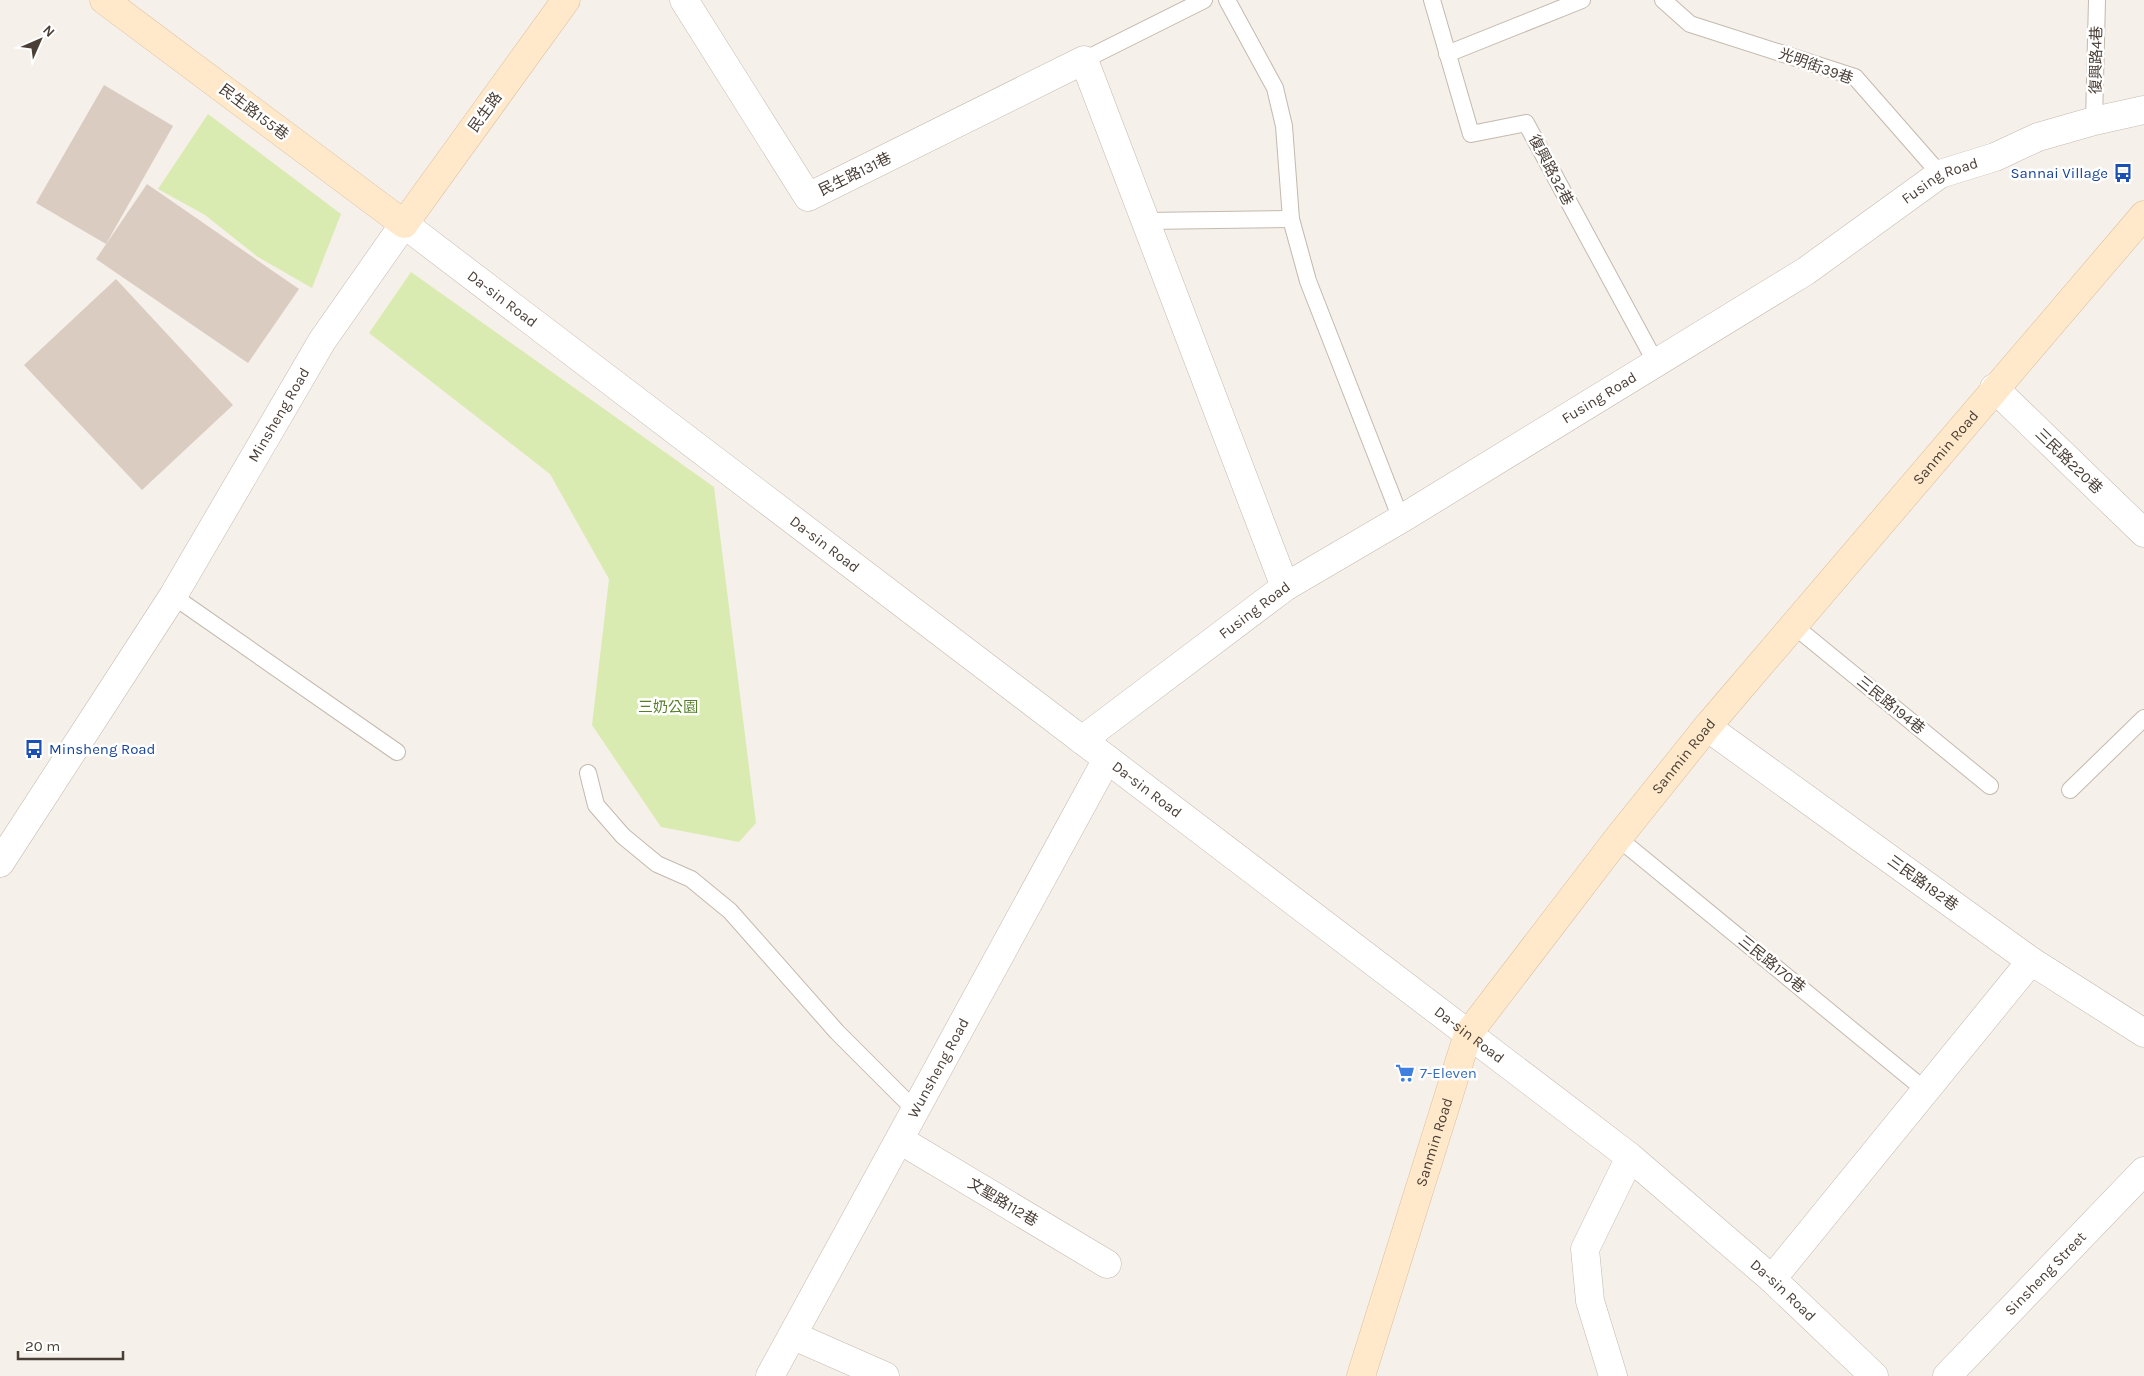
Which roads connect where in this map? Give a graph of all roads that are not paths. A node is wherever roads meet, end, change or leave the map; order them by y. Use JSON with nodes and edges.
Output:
{"nodes":[{"id":1,"x":104,"y":0,"type":"edge"},
{"id":2,"x":566,"y":0,"type":"edge"},
{"id":3,"x":684,"y":0,"type":"edge"},
{"id":4,"x":1204,"y":0,"type":"edge"},
{"id":5,"x":1227,"y":0,"type":"edge"},
{"id":6,"x":1432,"y":0,"type":"edge"},
{"id":7,"x":1582,"y":0,"type":"edge"},
{"id":8,"x":1663,"y":0,"type":"edge"},
{"id":9,"x":2097,"y":0,"type":"edge"},
{"id":10,"x":1448,"y":54,"type":"junction"},
{"id":11,"x":1084,"y":60,"type":"junction"},
{"id":12,"x":2144,"y":110,"type":"edge"},
{"id":13,"x":2094,"y":121,"type":"junction"},
{"id":14,"x":1940,"y":174,"type":"junction"},
{"id":15,"x":2144,"y":215,"type":"edge"},
{"id":16,"x":1291,"y":218,"type":"junction"},
{"id":17,"x":1145,"y":221,"type":"junction"},
{"id":18,"x":404,"y":224,"type":"junction"},
{"id":19,"x":1656,"y":363,"type":"junction"},
{"id":20,"x":1994,"y":388,"type":"junction"},
{"id":21,"x":1402,"y":519,"type":"junction"},
{"id":22,"x":2144,"y":533,"type":"edge"},
{"id":23,"x":1285,"y":587,"type":"junction"},
{"id":24,"x":173,"y":596,"type":"junction"},
{"id":25,"x":1793,"y":624,"type":"junction"},
{"id":26,"x":2144,"y":718,"type":"edge"},
{"id":27,"x":1707,"y":727,"type":"junction"},
{"id":28,"x":1082,"y":740,"type":"junction"},
{"id":29,"x":397,"y":752,"type":"dead end"},
{"id":30,"x":1107,"y":759,"type":"junction"},
{"id":31,"x":588,"y":772,"type":"dead end"},
{"id":32,"x":1990,"y":786,"type":"dead end"},
{"id":33,"x":2070,"y":790,"type":"dead end"},
{"id":34,"x":1618,"y":838,"type":"junction"},
{"id":35,"x":0,"y":863,"type":"edge"},
{"id":36,"x":2031,"y":961,"type":"junction"},
{"id":37,"x":2144,"y":1033,"type":"edge"},
{"id":38,"x":1468,"y":1034,"type":"junction"},
{"id":39,"x":1925,"y":1090,"type":"junction"},
{"id":40,"x":916,"y":1111,"type":"junction"},
{"id":41,"x":900,"y":1140,"type":"junction"},
{"id":42,"x":1630,"y":1158,"type":"junction"},
{"id":43,"x":2144,"y":1171,"type":"edge"},
{"id":44,"x":1107,"y":1264,"type":"dead end"},
{"id":45,"x":1772,"y":1279,"type":"junction"},
{"id":46,"x":794,"y":1336,"type":"junction"},
{"id":47,"x":770,"y":1376,"type":"edge"},
{"id":48,"x":885,"y":1376,"type":"edge"},
{"id":49,"x":1361,"y":1376,"type":"edge"},
{"id":50,"x":1613,"y":1376,"type":"edge"},
{"id":51,"x":1874,"y":1376,"type":"edge"},
{"id":52,"x":1947,"y":1376,"type":"edge"}],
"edges":[{"from":1,"to":18,"type":"main road","name":"民生路155巷"},
{"from":2,"to":18,"type":"main road","name":"民生路"},
{"from":3,"to":11,"type":"street","name":"民生路131巷"},
{"from":4,"to":11,"type":"lane"},
{"from":5,"to":16,"type":"lane"},
{"from":6,"to":10,"type":"lane","name":"復興路32巷"},
{"from":7,"to":10,"type":"lane"},
{"from":8,"to":14,"type":"lane","name":"光明街39巷"},
{"from":9,"to":13,"type":"lane","name":"復興路4巷"},
{"from":10,"to":19,"type":"lane","name":"復興路32巷"},
{"from":11,"to":17,"type":"street"},
{"from":12,"to":13,"type":"street","name":"Fusing Road"},
{"from":13,"to":14,"type":"street","name":"Fusing Road"},
{"from":14,"to":19,"type":"street","name":"Fusing Road"},
{"from":15,"to":20,"type":"main road","name":"Sanmin Road"},
{"from":16,"to":17,"type":"lane"},
{"from":16,"to":21,"type":"lane"},
{"from":17,"to":23,"type":"street"},
{"from":18,"to":24,"type":"street","name":"Minsheng Road"},
{"from":18,"to":28,"type":"street","name":"Da-sin Road"},
{"from":19,"to":21,"type":"street","name":"Fusing Road"},
{"from":20,"to":22,"type":"street","name":"三民路220巷"},
{"from":20,"to":25,"type":"main road","name":"Sanmin Road"},
{"from":21,"to":23,"type":"street","name":"Fusing Road"},
{"from":23,"to":28,"type":"street","name":"Fusing Road"},
{"from":24,"to":29,"type":"lane"},
{"from":24,"to":35,"type":"street","name":"Minsheng Road"},
{"from":25,"to":27,"type":"main road","name":"Sanmin Road"},
{"from":25,"to":32,"type":"lane","name":"三民路194巷"},
{"from":26,"to":33,"type":"lane"},
{"from":27,"to":34,"type":"main road","name":"Sanmin Road"},
{"from":27,"to":36,"type":"street","name":"三民路182巷"},
{"from":28,"to":30,"type":"street","name":"Da-sin Road"},
{"from":30,"to":38,"type":"street","name":"Da-sin Road"},
{"from":30,"to":40,"type":"street","name":"Wunsheng Road"},
{"from":31,"to":40,"type":"lane"},
{"from":34,"to":38,"type":"main road","name":"Sanmin Road"},
{"from":34,"to":39,"type":"lane","name":"三民路170巷"},
{"from":36,"to":37,"type":"street","name":"三民路182巷"},
{"from":36,"to":39,"type":"street"},
{"from":38,"to":42,"type":"street","name":"Da-sin Road"},
{"from":38,"to":49,"type":"main road","name":"Sanmin Road"},
{"from":39,"to":45,"type":"street"},
{"from":40,"to":41,"type":"street","name":"Wunsheng Road"},
{"from":41,"to":44,"type":"street","name":"文聖路112巷"},
{"from":41,"to":46,"type":"street","name":"Wunsheng Road"},
{"from":42,"to":45,"type":"street","name":"Da-sin Road"},
{"from":42,"to":50,"type":"street"},
{"from":43,"to":52,"type":"street","name":"Sinsheng Street"},
{"from":45,"to":51,"type":"street","name":"Da-sin Road"},
{"from":46,"to":47,"type":"street","name":"Wunsheng Road"},
{"from":46,"to":48,"type":"street"}]}
